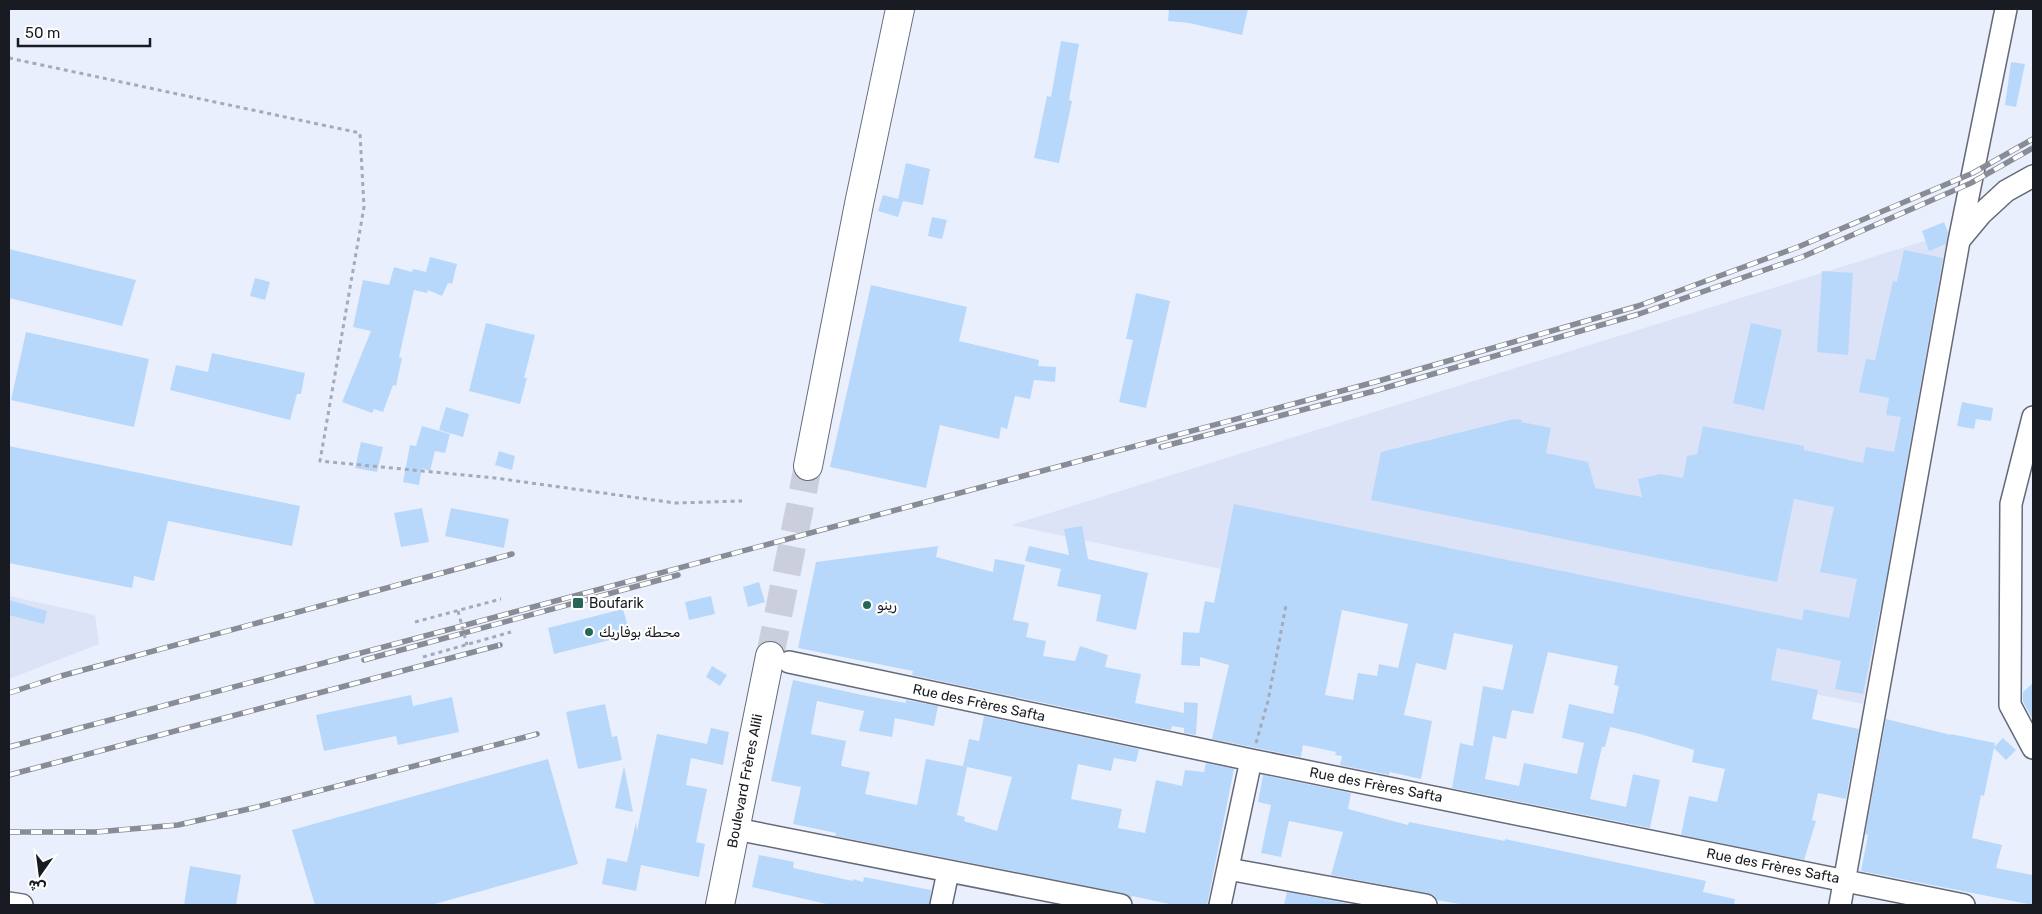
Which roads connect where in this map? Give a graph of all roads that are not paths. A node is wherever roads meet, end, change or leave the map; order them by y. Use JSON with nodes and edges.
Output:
{"nodes":[{"id":1,"x":900,"y":9,"type":"edge"},
{"id":2,"x":2006,"y":9,"type":"edge"},
{"id":3,"x":2033,"y":176,"type":"edge"},
{"id":4,"x":1959,"y":240,"type":"junction"},
{"id":5,"x":2033,"y":417,"type":"edge"},
{"id":6,"x":808,"y":466,"type":"tunnel mouth"},
{"id":7,"x":779,"y":659,"type":"joint"},
{"id":8,"x":2033,"y":748,"type":"edge"},
{"id":9,"x":1252,"y":760,"type":"junction"},
{"id":10,"x":736,"y":829,"type":"junction"},
{"id":11,"x":1228,"y":869,"type":"junction"},
{"id":12,"x":948,"y":872,"type":"junction"},
{"id":13,"x":1846,"y":880,"type":"junction"},
{"id":14,"x":9,"y":904,"type":"edge"},
{"id":15,"x":22,"y":905,"type":"edge"},
{"id":16,"x":720,"y":905,"type":"edge"},
{"id":17,"x":941,"y":905,"type":"edge"},
{"id":18,"x":1121,"y":905,"type":"edge"},
{"id":19,"x":1220,"y":905,"type":"edge"},
{"id":20,"x":1426,"y":905,"type":"edge"},
{"id":21,"x":1840,"y":905,"type":"edge"},
{"id":22,"x":1964,"y":905,"type":"edge"}],
"edges":[{"from":1,"to":6,"type":"main road"},
{"from":2,"to":4,"type":"street"},
{"from":3,"to":4,"type":"street"},
{"from":4,"to":13,"type":"street"},
{"from":5,"to":8,"type":"street"},
{"from":7,"to":9,"type":"street","name":"Rue des Frères Safta"},
{"from":7,"to":10,"type":"main road","name":"Boulevard Frères Alili"},
{"from":9,"to":11,"type":"street"},
{"from":9,"to":13,"type":"street","name":"Rue des Frères Safta"},
{"from":10,"to":12,"type":"street"},
{"from":10,"to":16,"type":"main road","name":"Boulevard Frères Alili"},
{"from":11,"to":19,"type":"street"},
{"from":11,"to":20,"type":"street"},
{"from":12,"to":17,"type":"street"},
{"from":12,"to":18,"type":"street"},
{"from":13,"to":21,"type":"street"},
{"from":13,"to":22,"type":"street","name":"Rue des Frères Safta"},
{"from":14,"to":15,"type":"street"}]}
